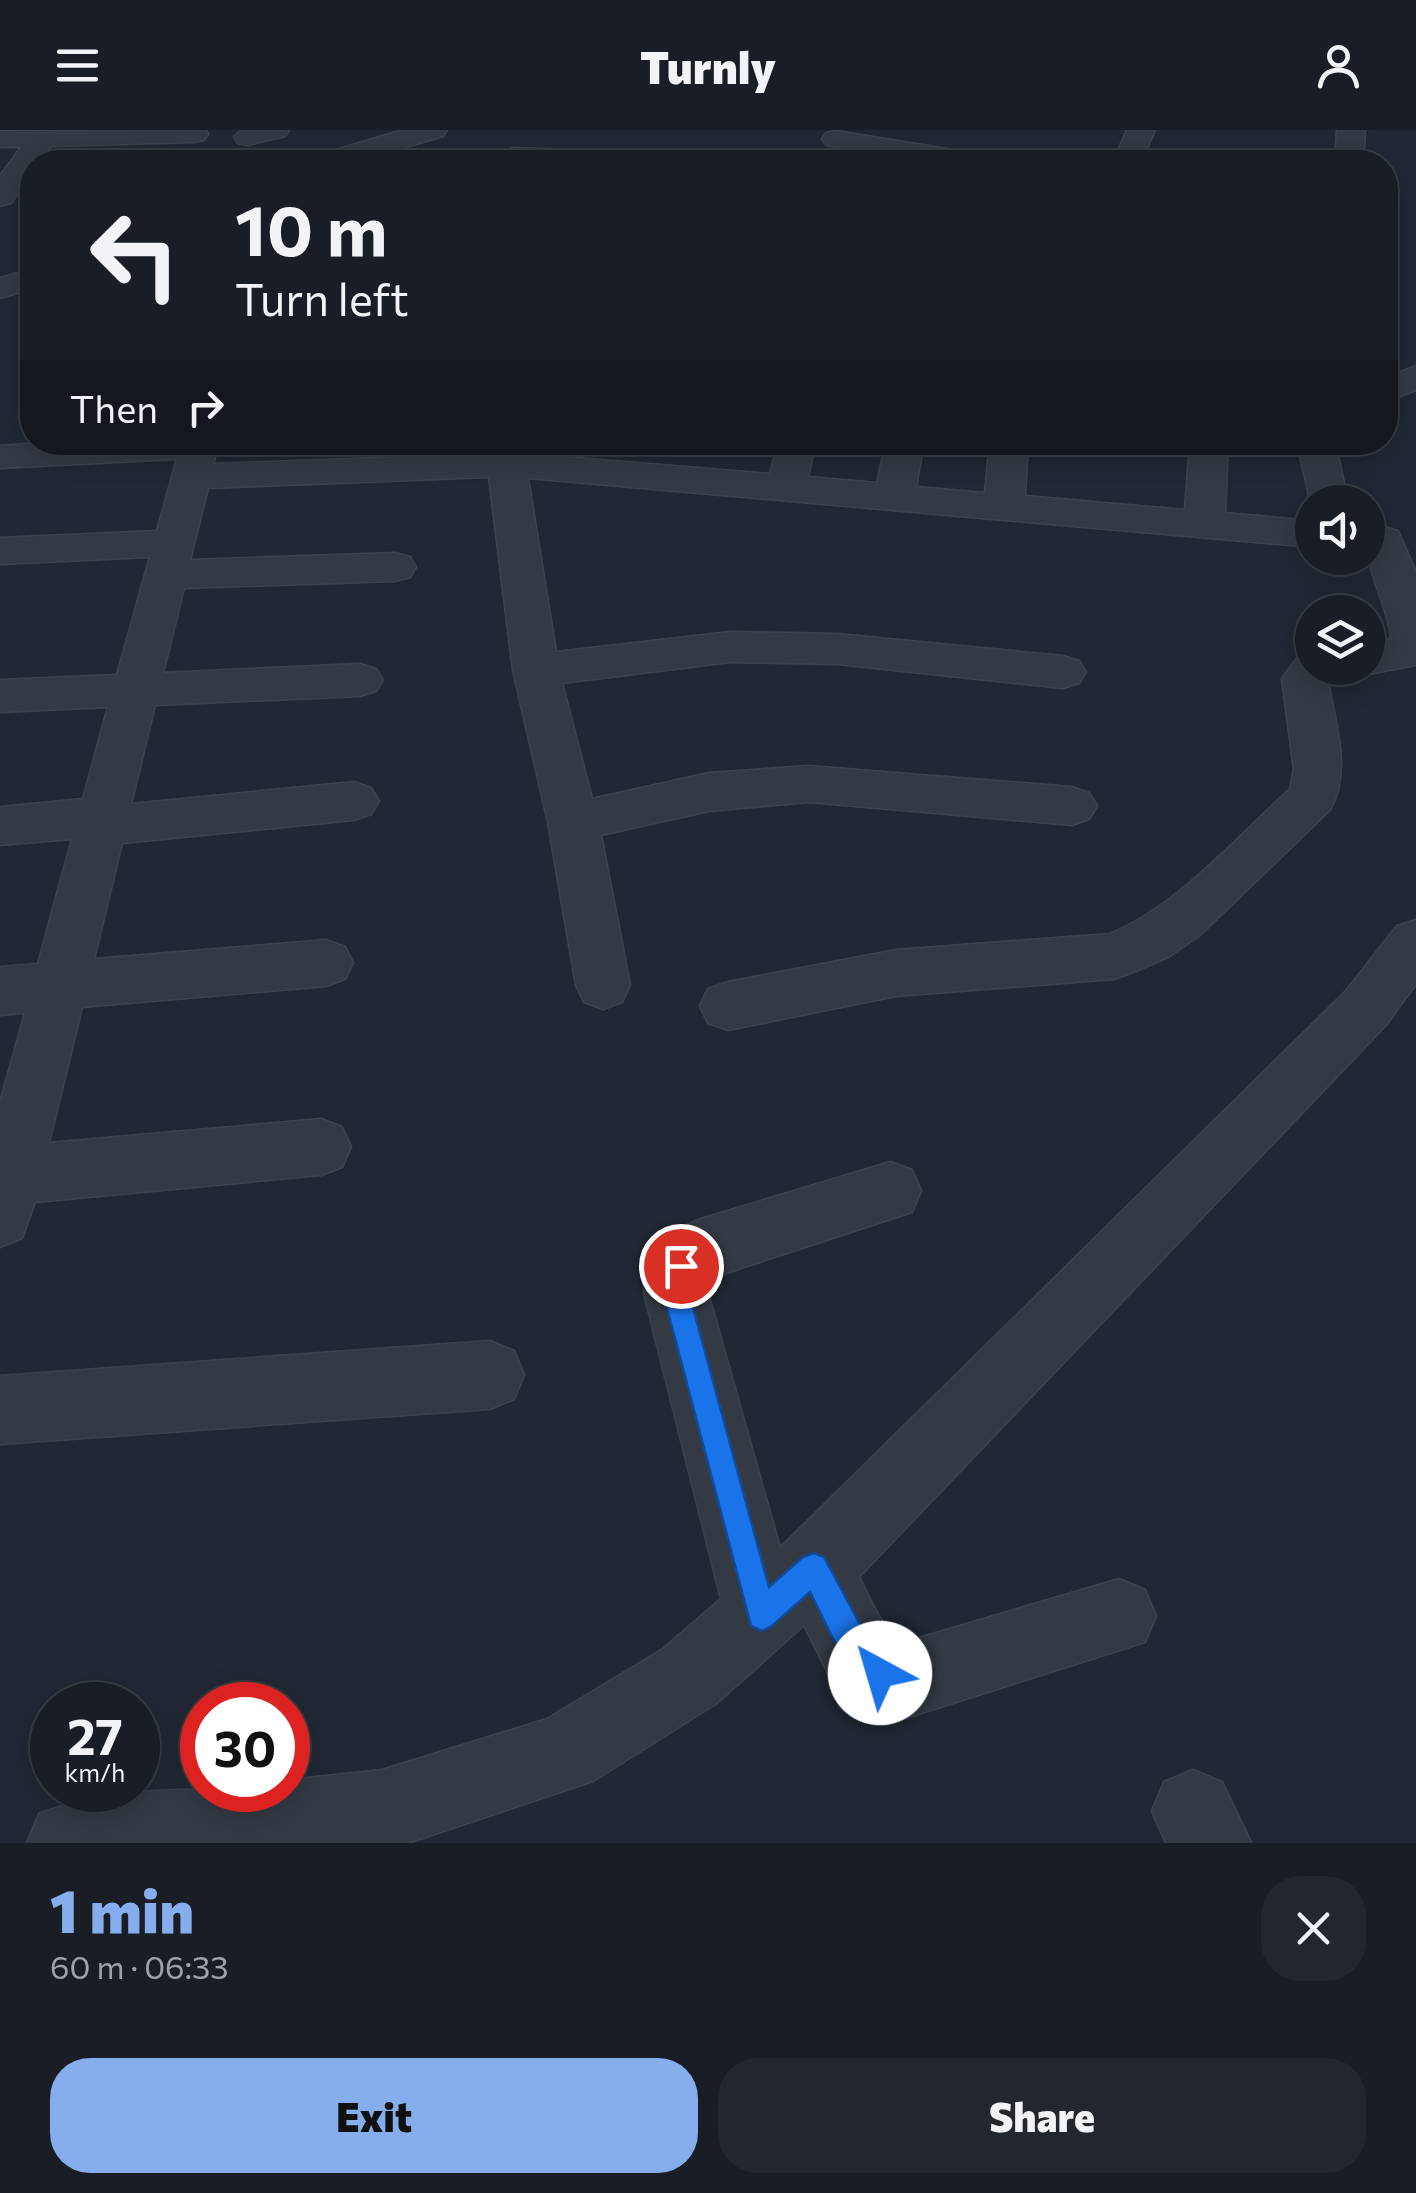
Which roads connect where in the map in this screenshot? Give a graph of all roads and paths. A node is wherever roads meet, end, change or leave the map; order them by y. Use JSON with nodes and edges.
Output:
{"nodes":[{"id":1,"x":433,"y":130,"type":"edge"},
{"id":2,"x":46,"y":134,"type":"edge"},
{"id":3,"x":194,"y":134,"type":"dead end"},
{"id":4,"x":839,"y":134,"type":"edge"},
{"id":5,"x":0,"y":140,"type":"edge"},
{"id":6,"x":514,"y":145,"type":"edge"},
{"id":7,"x":366,"y":150,"type":"edge"},
{"id":8,"x":555,"y":150,"type":"edge"},
{"id":9,"x":914,"y":150,"type":"edge"},
{"id":10,"x":20,"y":170,"type":"edge"},
{"id":11,"x":0,"y":198,"type":"edge"},
{"id":12,"x":197,"y":455,"type":"edge"},
{"id":13,"x":509,"y":455,"type":"edge"},
{"id":14,"x":536,"y":455,"type":"edge"},
{"id":15,"x":795,"y":455,"type":"edge"},
{"id":16,"x":902,"y":455,"type":"edge"},
{"id":17,"x":1007,"y":455,"type":"edge"},
{"id":18,"x":1208,"y":455,"type":"edge"},
{"id":19,"x":1319,"y":455,"type":"edge"},
{"id":20,"x":0,"y":456,"type":"edge"},
{"id":21,"x":697,"y":461,"type":"edge"},
{"id":22,"x":1325,"y":485,"type":"edge"},
{"id":23,"x":786,"y":488,"type":"junction"},
{"id":24,"x":894,"y":497,"type":"junction"},
{"id":25,"x":1004,"y":506,"type":"junction"},
{"id":26,"x":1204,"y":524,"type":"junction"},
{"id":27,"x":1295,"y":532,"type":"edge"},
{"id":28,"x":1389,"y":541,"type":"edge"},
{"id":29,"x":0,"y":551,"type":"edge"},
{"id":30,"x":170,"y":559,"type":"junction"},
{"id":31,"x":396,"y":568,"type":"dead end"},
{"id":32,"x":1385,"y":655,"type":"edge"},
{"id":33,"x":536,"y":670,"type":"junction"},
{"id":34,"x":1062,"y":672,"type":"dead end"},
{"id":35,"x":360,"y":680,"type":"dead end"},
{"id":36,"x":1306,"y":685,"type":"edge"},
{"id":37,"x":136,"y":690,"type":"junction"},
{"id":38,"x":0,"y":696,"type":"edge"},
{"id":39,"x":354,"y":800,"type":"dead end"},
{"id":40,"x":1072,"y":806,"type":"dead end"},
{"id":41,"x":102,"y":822,"type":"junction"},
{"id":42,"x":572,"y":822,"type":"junction"},
{"id":43,"x":0,"y":826,"type":"edge"},
{"id":44,"x":1416,"y":942,"type":"edge"},
{"id":45,"x":326,"y":963,"type":"dead end"},
{"id":46,"x":60,"y":984,"type":"junction"},
{"id":47,"x":603,"y":985,"type":"dead end"},
{"id":48,"x":0,"y":991,"type":"edge"},
{"id":49,"x":728,"y":1006,"type":"dead end"},
{"id":50,"x":321,"y":1147,"type":"dead end"},
{"id":51,"x":4,"y":1189,"type":"edge"},
{"id":52,"x":890,"y":1192,"type":"dead end"},
{"id":53,"x":490,"y":1375,"type":"dead end"},
{"id":54,"x":0,"y":1410,"type":"edge"},
{"id":55,"x":788,"y":1592,"type":"junction"},
{"id":56,"x":1120,"y":1616,"type":"dead end"},
{"id":57,"x":319,"y":1830,"type":"edge"},
{"id":58,"x":68,"y":1843,"type":"edge"}],
"edges":[{"from":1,"to":7,"type":"street"},
{"from":2,"to":3,"type":"street"},
{"from":2,"to":5,"type":"street"},
{"from":4,"to":9,"type":"street"},
{"from":6,"to":8,"type":"street"},
{"from":10,"to":11,"type":"street"},
{"from":12,"to":20,"type":"street"},
{"from":12,"to":30,"type":"street"},
{"from":13,"to":33,"type":"street"},
{"from":14,"to":21,"type":"street"},
{"from":15,"to":23,"type":"street"},
{"from":16,"to":24,"type":"street"},
{"from":17,"to":25,"type":"street"},
{"from":18,"to":26,"type":"street"},
{"from":19,"to":22,"type":"street"},
{"from":21,"to":23,"type":"street"},
{"from":23,"to":24,"type":"street"},
{"from":24,"to":25,"type":"street"},
{"from":25,"to":26,"type":"street"},
{"from":26,"to":27,"type":"street"},
{"from":28,"to":32,"type":"street"},
{"from":29,"to":30,"type":"street"},
{"from":30,"to":31,"type":"street"},
{"from":30,"to":37,"type":"street"},
{"from":33,"to":34,"type":"street"},
{"from":33,"to":42,"type":"street"},
{"from":35,"to":37,"type":"street"},
{"from":36,"to":49,"type":"street"},
{"from":37,"to":38,"type":"street"},
{"from":37,"to":41,"type":"street"},
{"from":39,"to":41,"type":"street"},
{"from":40,"to":42,"type":"street"},
{"from":41,"to":43,"type":"street"},
{"from":41,"to":46,"type":"street"},
{"from":42,"to":47,"type":"street"},
{"from":44,"to":55,"type":"street"},
{"from":45,"to":46,"type":"street"},
{"from":46,"to":48,"type":"street"},
{"from":46,"to":51,"type":"street"},
{"from":50,"to":51,"type":"street"},
{"from":52,"to":55,"type":"street"},
{"from":53,"to":54,"type":"street"},
{"from":55,"to":56,"type":"street"},
{"from":55,"to":57,"type":"street"},
{"from":57,"to":58,"type":"street"}]}
